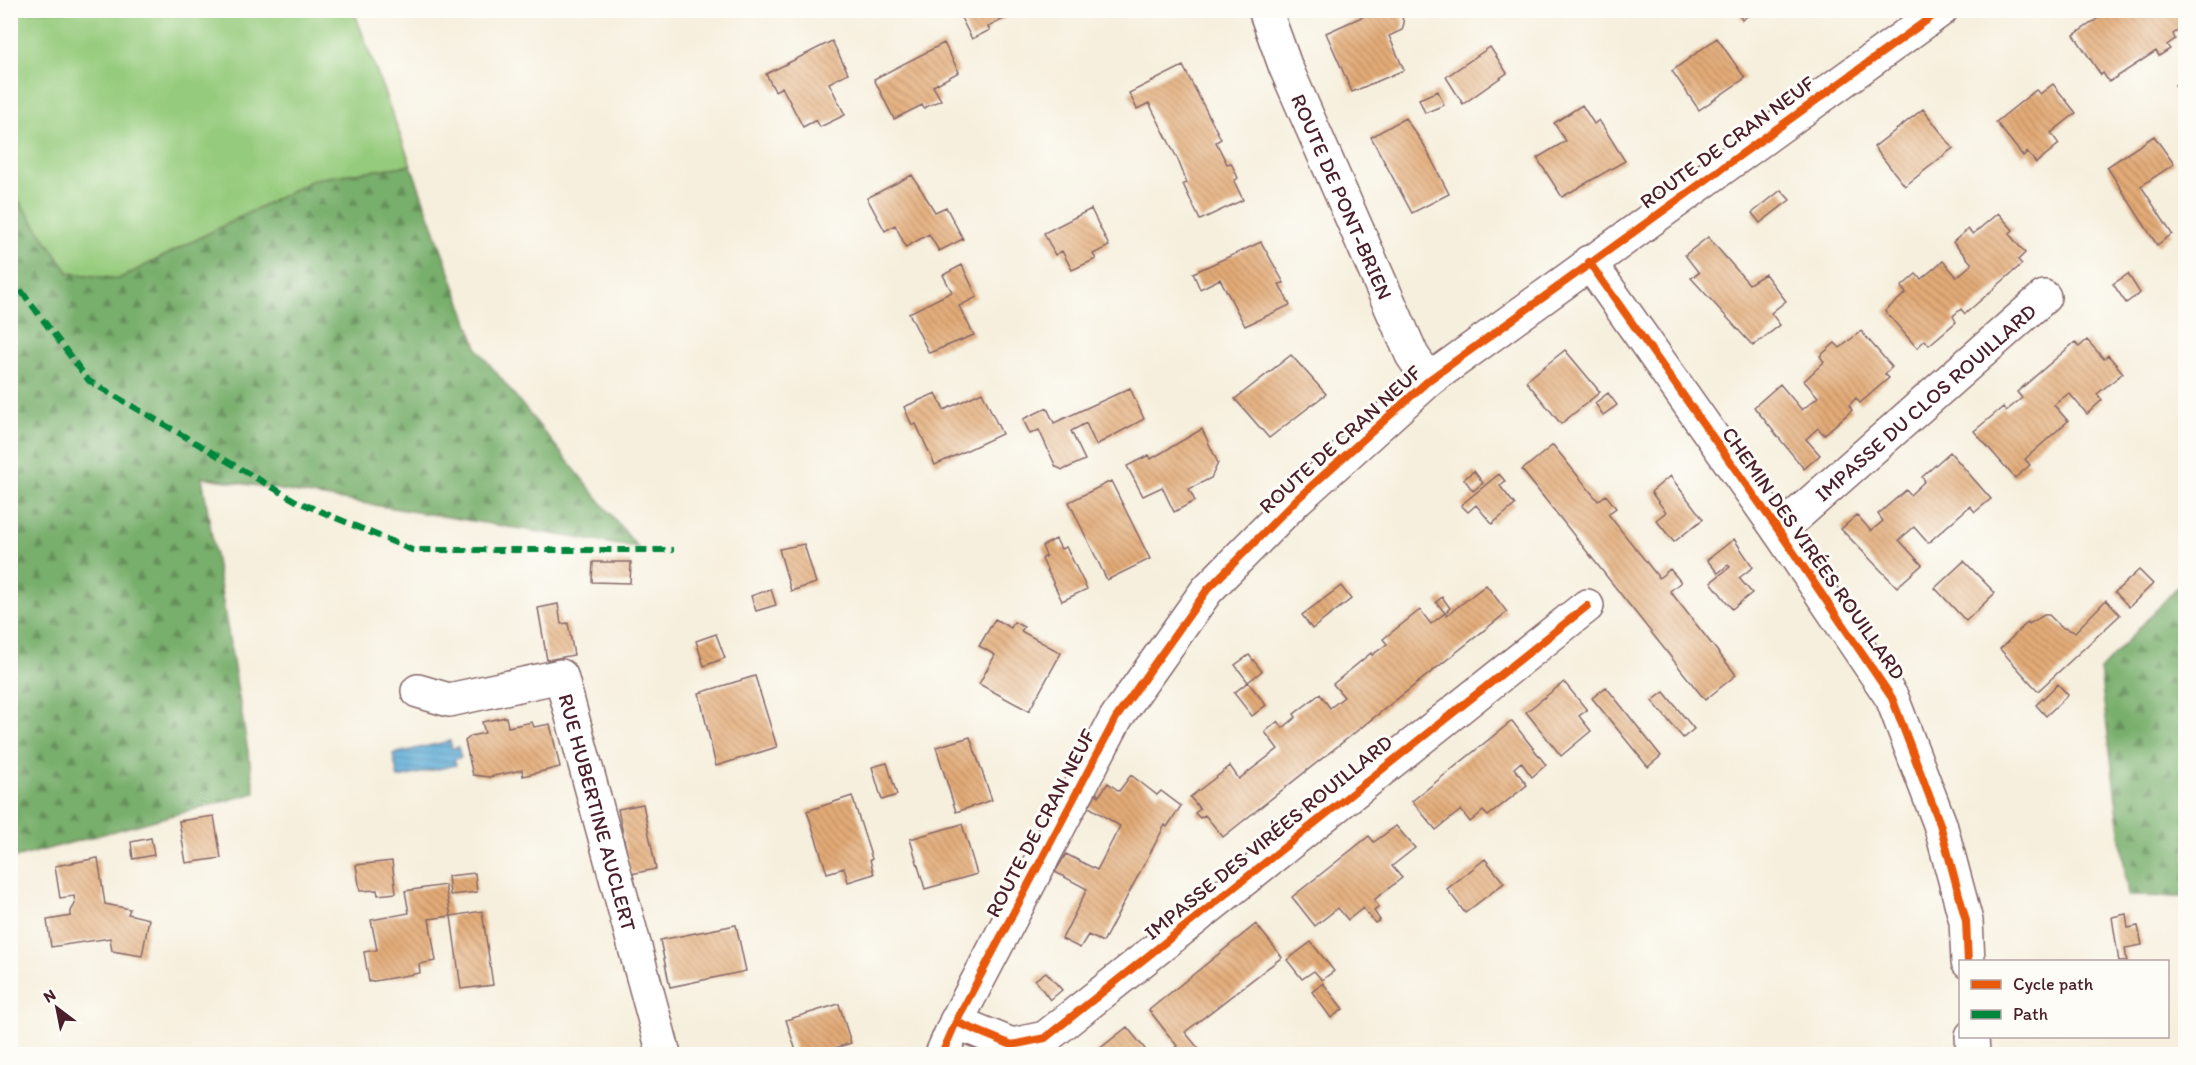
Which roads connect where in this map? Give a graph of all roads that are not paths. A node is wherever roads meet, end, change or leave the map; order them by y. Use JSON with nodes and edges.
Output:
{"nodes":[{"id":1,"x":1265,"y":10,"type":"edge"},
{"id":2,"x":1941,"y":10,"type":"edge"},
{"id":3,"x":1589,"y":262,"type":"junction"},
{"id":4,"x":2044,"y":297,"type":"dead end"},
{"id":5,"x":1429,"y":380,"type":"junction"},
{"id":6,"x":1779,"y":531,"type":"junction"},
{"id":7,"x":1587,"y":606,"type":"dead end"},
{"id":8,"x":418,"y":690,"type":"dead end"},
{"id":9,"x":1968,"y":960,"type":"edge"},
{"id":10,"x":956,"y":1022,"type":"junction"},
{"id":11,"x":1972,"y":1038,"type":"edge"},
{"id":12,"x":664,"y":1054,"type":"edge"},
{"id":13,"x":942,"y":1054,"type":"edge"},
{"id":14,"x":1973,"y":1054,"type":"edge"}],
"edges":[{"from":1,"to":5,"type":"street","name":"ROUTE DE PONT-BRIEN"},
{"from":2,"to":3,"type":"street","name":"ROUTE DE CRAN NEUF"},
{"from":3,"to":5,"type":"street","name":"ROUTE DE CRAN NEUF"},
{"from":3,"to":6,"type":"street","name":"CHEMIN DES VIRÉES ROUILLARD"},
{"from":4,"to":6,"type":"street","name":"IMPASSE DU CLOS ROUILLARD"},
{"from":5,"to":10,"type":"street","name":"ROUTE DE CRAN NEUF"},
{"from":6,"to":9,"type":"street","name":"CHEMIN DES VIRÉES ROUILLARD"},
{"from":7,"to":10,"type":"street","name":"IMPASSE DES VIRÉES ROUILLARD"},
{"from":8,"to":12,"type":"street","name":"RUE HUBERTINE AUCLERT"},
{"from":10,"to":13,"type":"street","name":"ROUTE DE CRAN NEUF"},
{"from":11,"to":14,"type":"street"}]}
